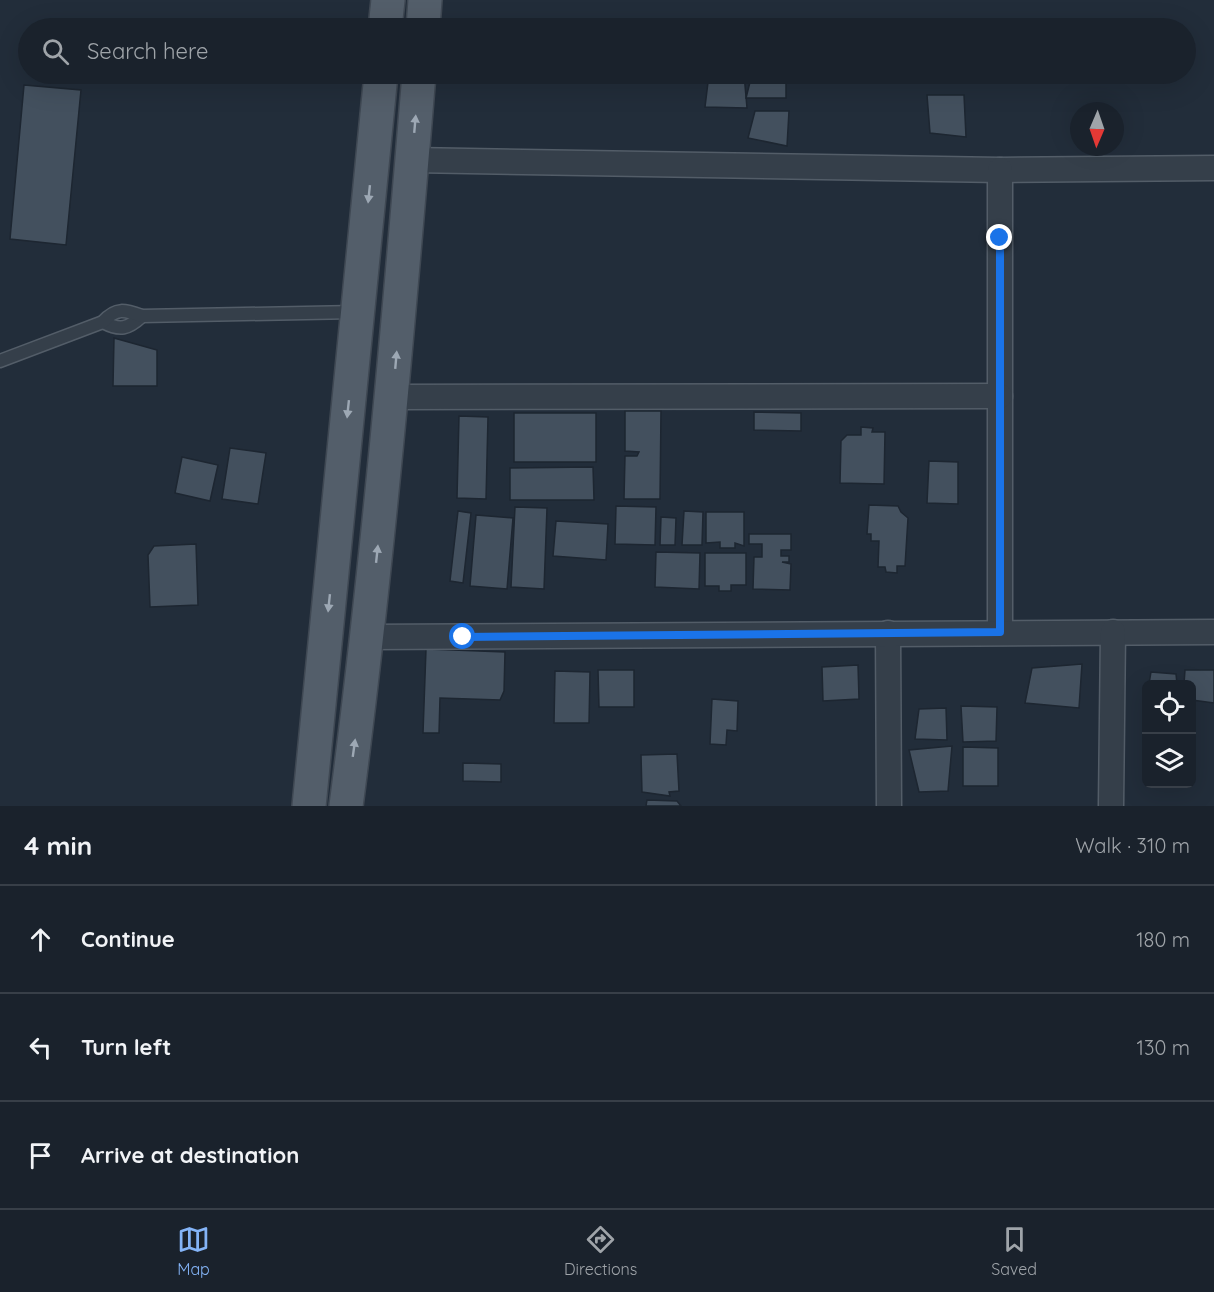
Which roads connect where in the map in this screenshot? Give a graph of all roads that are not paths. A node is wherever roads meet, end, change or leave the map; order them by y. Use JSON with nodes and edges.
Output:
{"nodes":[{"id":1,"x":388,"y":0,"type":"edge"},
{"id":2,"x":425,"y":0,"type":"edge"},
{"id":3,"x":386,"y":18,"type":"edge"},
{"id":4,"x":424,"y":18,"type":"edge"},
{"id":5,"x":380,"y":84,"type":"edge"},
{"id":6,"x":418,"y":84,"type":"edge"},
{"id":7,"x":412,"y":160,"type":"junction"},
{"id":8,"x":1214,"y":168,"type":"edge"},
{"id":9,"x":1000,"y":170,"type":"junction"},
{"id":10,"x":357,"y":312,"type":"junction"},
{"id":11,"x":142,"y":316,"type":"junction"},
{"id":12,"x":103,"y":322,"type":"junction"},
{"id":13,"x":0,"y":361,"type":"edge"},
{"id":14,"x":1000,"y":396,"type":"junction"},
{"id":15,"x":393,"y":397,"type":"junction"},
{"id":16,"x":1000,"y":632,"type":"junction"},
{"id":17,"x":1113,"y":632,"type":"junction"},
{"id":18,"x":1214,"y":632,"type":"edge"},
{"id":19,"x":888,"y":633,"type":"junction"},
{"id":20,"x":368,"y":637,"type":"junction"},
{"id":21,"x":309,"y":806,"type":"edge"},
{"id":22,"x":346,"y":806,"type":"edge"},
{"id":23,"x":889,"y":806,"type":"edge"},
{"id":24,"x":1111,"y":806,"type":"edge"}],
"edges":[{"from":1,"to":3,"type":"main road"},
{"from":2,"to":4,"type":"main road"},
{"from":5,"to":10,"type":"main road","one_way":true},
{"from":7,"to":6,"type":"main road","one_way":true},
{"from":7,"to":9,"type":"street"},
{"from":15,"to":7,"type":"main road","one_way":true},
{"from":8,"to":9,"type":"street"},
{"from":9,"to":14,"type":"street"},
{"from":10,"to":11,"type":"lane"},
{"from":10,"to":21,"type":"main road","one_way":true},
{"from":11,"to":12,"type":"lane"},
{"from":11,"to":12,"type":"lane"},
{"from":12,"to":13,"type":"lane"},
{"from":14,"to":15,"type":"street"},
{"from":14,"to":16,"type":"street"},
{"from":20,"to":15,"type":"main road","one_way":true},
{"from":16,"to":17,"type":"street"},
{"from":16,"to":19,"type":"street"},
{"from":17,"to":18,"type":"street"},
{"from":17,"to":24,"type":"street"},
{"from":19,"to":20,"type":"street"},
{"from":19,"to":23,"type":"street"},
{"from":22,"to":20,"type":"main road","one_way":true}]}
